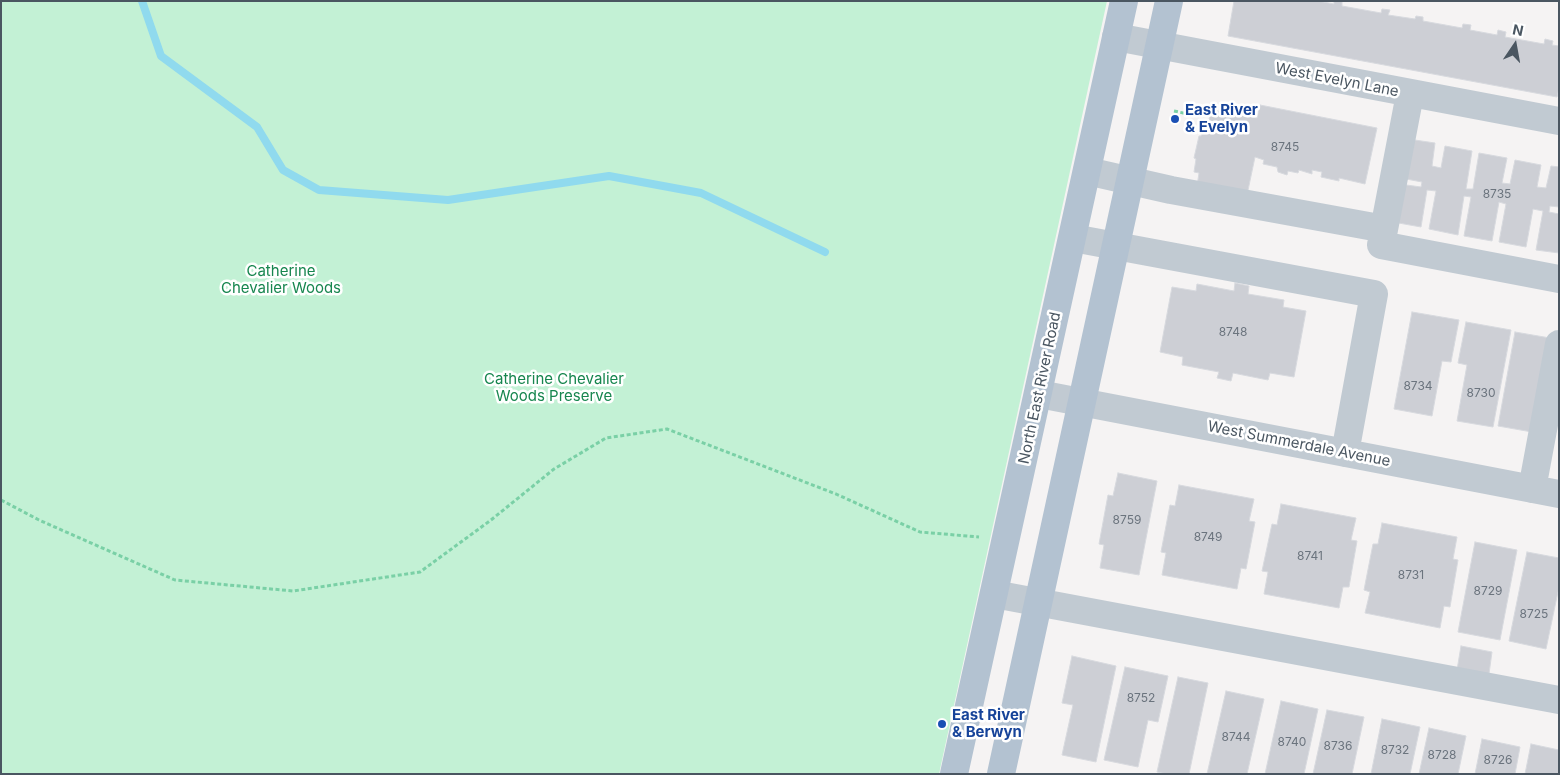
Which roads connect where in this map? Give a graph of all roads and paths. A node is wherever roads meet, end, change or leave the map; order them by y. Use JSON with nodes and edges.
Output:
{"nodes":[{"id":1,"x":1124,"y":1,"type":"edge"},
{"id":2,"x":1169,"y":1,"type":"edge"},
{"id":3,"x":1116,"y":37,"type":"junction"},
{"id":4,"x":1159,"y":46,"type":"junction"},
{"id":5,"x":1410,"y":94,"type":"junction"},
{"id":6,"x":1559,"y":121,"type":"edge"},
{"id":7,"x":1087,"y":171,"type":"junction"},
{"id":8,"x":1130,"y":180,"type":"junction"},
{"id":9,"x":1374,"y":227,"type":"dead end"},
{"id":10,"x":1073,"y":238,"type":"junction"},
{"id":11,"x":1116,"y":246,"type":"junction"},
{"id":12,"x":1559,"y":279,"type":"edge"},
{"id":13,"x":1559,"y":344,"type":"edge"},
{"id":14,"x":1039,"y":394,"type":"junction"},
{"id":15,"x":1081,"y":402,"type":"junction"},
{"id":16,"x":1345,"y":453,"type":"junction"},
{"id":17,"x":1532,"y":489,"type":"junction"},
{"id":18,"x":1559,"y":494,"type":"edge"},
{"id":19,"x":1,"y":500,"type":"edge"},
{"id":20,"x":981,"y":538,"type":"dead end"},
{"id":21,"x":994,"y":594,"type":"junction"},
{"id":22,"x":1038,"y":602,"type":"junction"},
{"id":23,"x":1559,"y":700,"type":"edge"},
{"id":24,"x":954,"y":774,"type":"edge"},
{"id":25,"x":1001,"y":774,"type":"edge"}],
"edges":[{"from":1,"to":3,"type":"main road","name":"North East River Road"},
{"from":2,"to":4,"type":"main road"},
{"from":3,"to":4,"type":"street","name":"West Evelyn Lane"},
{"from":3,"to":7,"type":"main road","name":"North East River Road"},
{"from":4,"to":5,"type":"street","name":"West Evelyn Lane"},
{"from":4,"to":8,"type":"main road"},
{"from":5,"to":6,"type":"street","name":"West Evelyn Lane"},
{"from":5,"to":12,"type":"street"},
{"from":7,"to":8,"type":"street"},
{"from":7,"to":10,"type":"main road","name":"North East River Road"},
{"from":8,"to":9,"type":"street"},
{"from":8,"to":11,"type":"main road"},
{"from":10,"to":11,"type":"street"},
{"from":10,"to":14,"type":"main road","name":"North East River Road"},
{"from":11,"to":15,"type":"main road"},
{"from":11,"to":16,"type":"street"},
{"from":13,"to":17,"type":"street"},
{"from":14,"to":15,"type":"street","name":"West Summerdale Avenue"},
{"from":14,"to":21,"type":"main road","name":"North East River Road"},
{"from":15,"to":16,"type":"street","name":"West Summerdale Avenue"},
{"from":15,"to":22,"type":"main road"},
{"from":16,"to":17,"type":"street","name":"West Summerdale Avenue"},
{"from":17,"to":18,"type":"street","name":"West Summerdale Avenue"},
{"from":19,"to":20,"type":"path"},
{"from":21,"to":22,"type":"street"},
{"from":21,"to":24,"type":"main road","name":"North East River Road"},
{"from":22,"to":23,"type":"street"},
{"from":22,"to":25,"type":"main road"}]}
